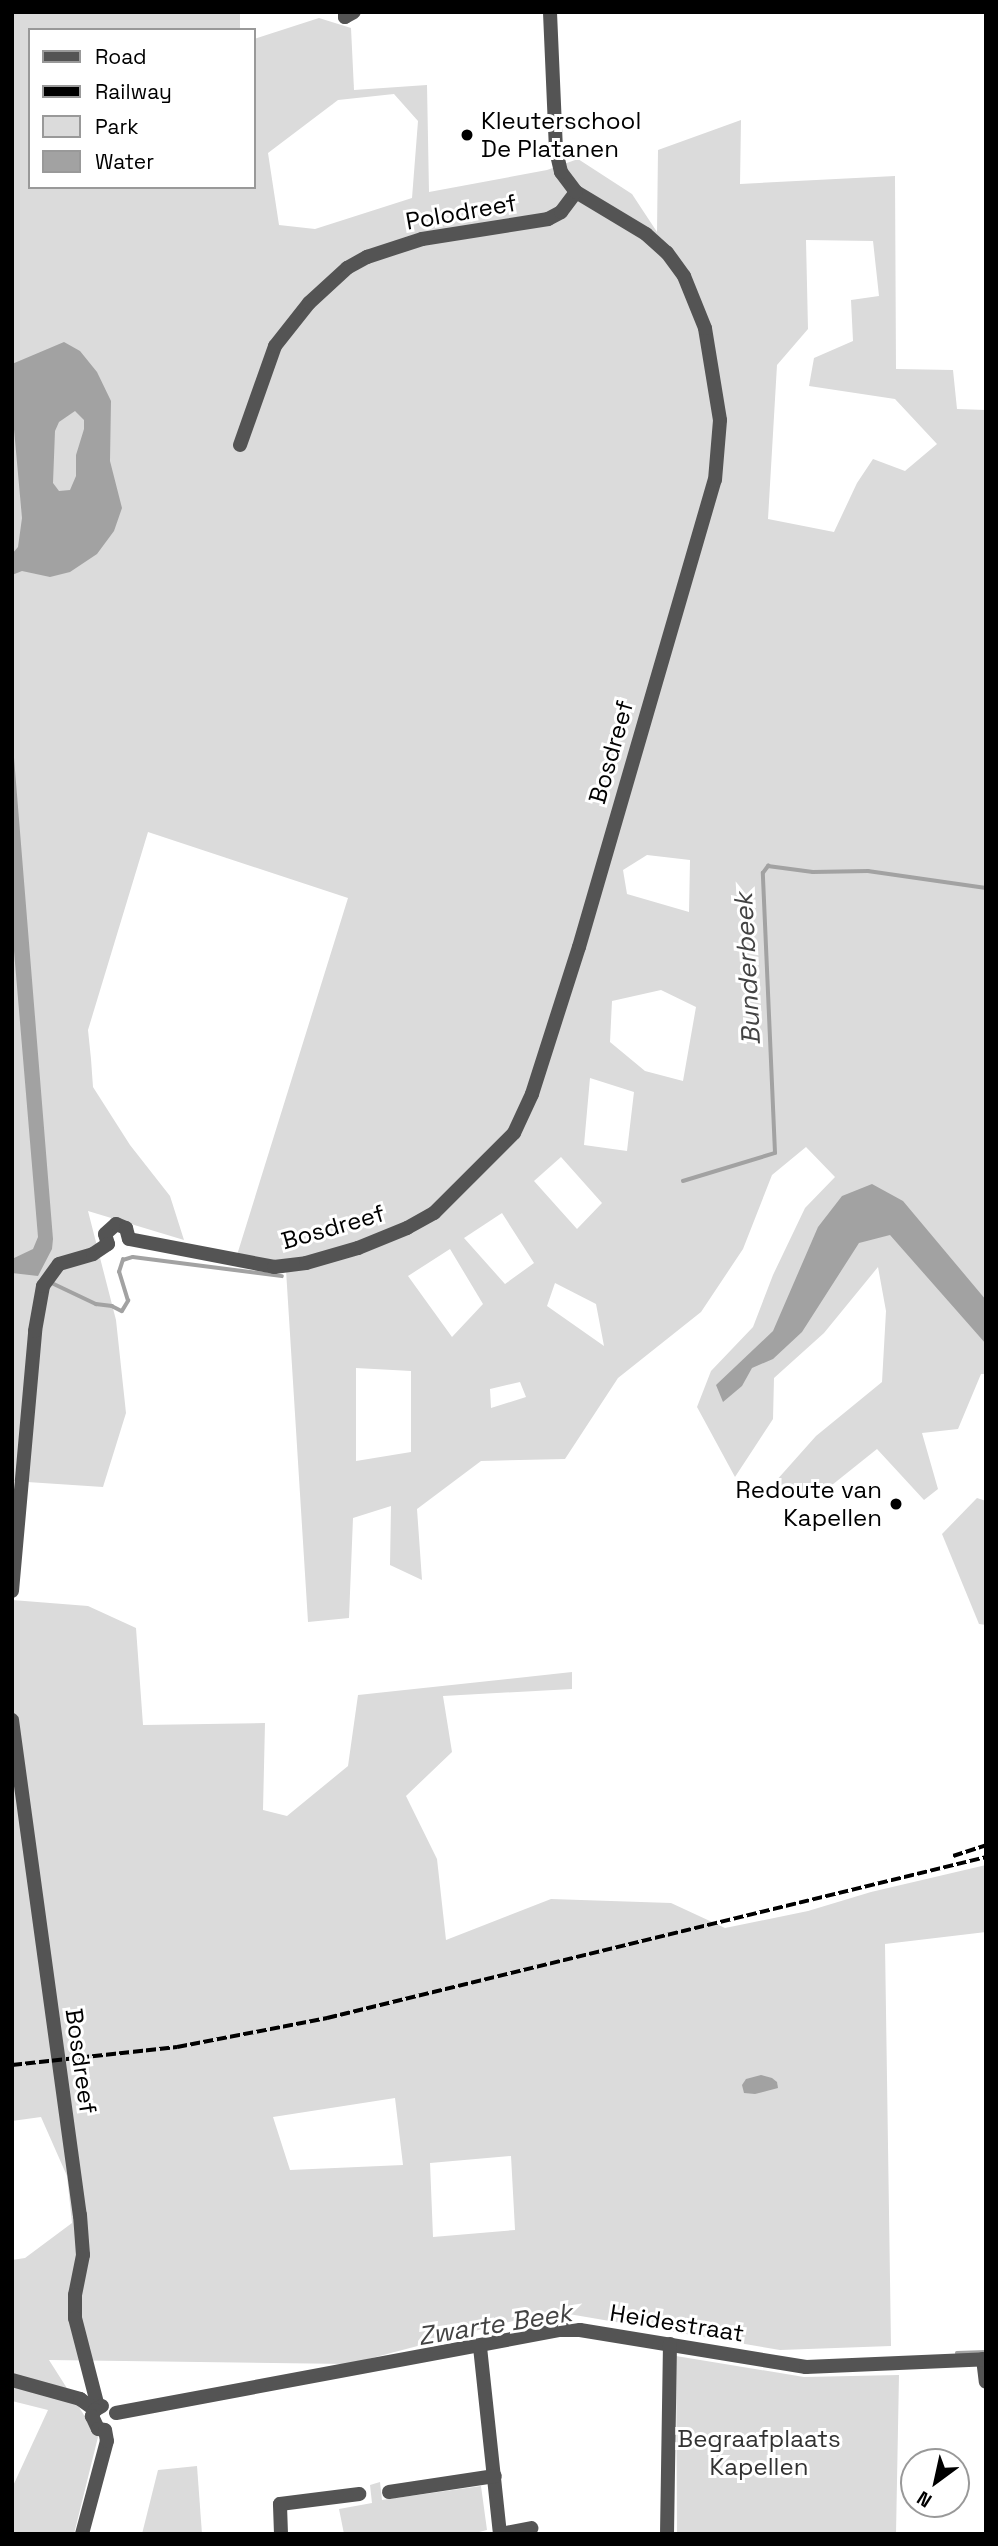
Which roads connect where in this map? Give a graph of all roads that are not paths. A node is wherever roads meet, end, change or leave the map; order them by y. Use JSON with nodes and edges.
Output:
{"nodes":[{"id":1,"x":345,"y":12,"type":"edge"},
{"id":2,"x":354,"y":12,"type":"edge"},
{"id":3,"x":550,"y":12,"type":"edge"},
{"id":4,"x":576,"y":192,"type":"junction"},
{"id":5,"x":240,"y":445,"type":"dead end"},
{"id":6,"x":12,"y":1591,"type":"edge"},
{"id":7,"x":12,"y":1720,"type":"edge"},
{"id":8,"x":670,"y":2344,"type":"junction"},
{"id":9,"x":480,"y":2347,"type":"junction"},
{"id":10,"x":984,"y":2359,"type":"edge"},
{"id":11,"x":12,"y":2380,"type":"edge"},
{"id":12,"x":986,"y":2382,"type":"edge"},
{"id":13,"x":96,"y":2408,"type":"junction"},
{"id":14,"x":116,"y":2413,"type":"junction"},
{"id":15,"x":105,"y":2430,"type":"junction"},
{"id":16,"x":495,"y":2476,"type":"junction"},
{"id":17,"x":389,"y":2491,"type":"dead end"},
{"id":18,"x":359,"y":2494,"type":"dead end"},
{"id":19,"x":531,"y":2528,"type":"dead end"},
{"id":20,"x":82,"y":2534,"type":"edge"},
{"id":21,"x":281,"y":2534,"type":"edge"},
{"id":22,"x":500,"y":2534,"type":"edge"},
{"id":23,"x":667,"y":2534,"type":"edge"}],
"edges":[{"from":1,"to":2,"type":"street"},
{"from":3,"to":4,"type":"street"},
{"from":4,"to":5,"type":"street","name":"Polodreef"},
{"from":4,"to":6,"type":"street","name":"Bosdreef"},
{"from":7,"to":13,"type":"street","name":"Bosdreef"},
{"from":8,"to":9,"type":"street","name":"Heidestraat"},
{"from":8,"to":10,"type":"street","name":"Heidestraat"},
{"from":8,"to":23,"type":"street"},
{"from":9,"to":14,"type":"street","name":"Heidestraat"},
{"from":9,"to":16,"type":"street"},
{"from":10,"to":12,"type":"street"},
{"from":11,"to":13,"type":"street","name":"Heidestraat"},
{"from":13,"to":14,"type":"street","name":"Heidestraat"},
{"from":13,"to":15,"type":"street"},
{"from":14,"to":15,"type":"street"},
{"from":15,"to":20,"type":"street"},
{"from":16,"to":17,"type":"street"},
{"from":16,"to":22,"type":"street"},
{"from":18,"to":21,"type":"street"},
{"from":19,"to":22,"type":"street"}]}
